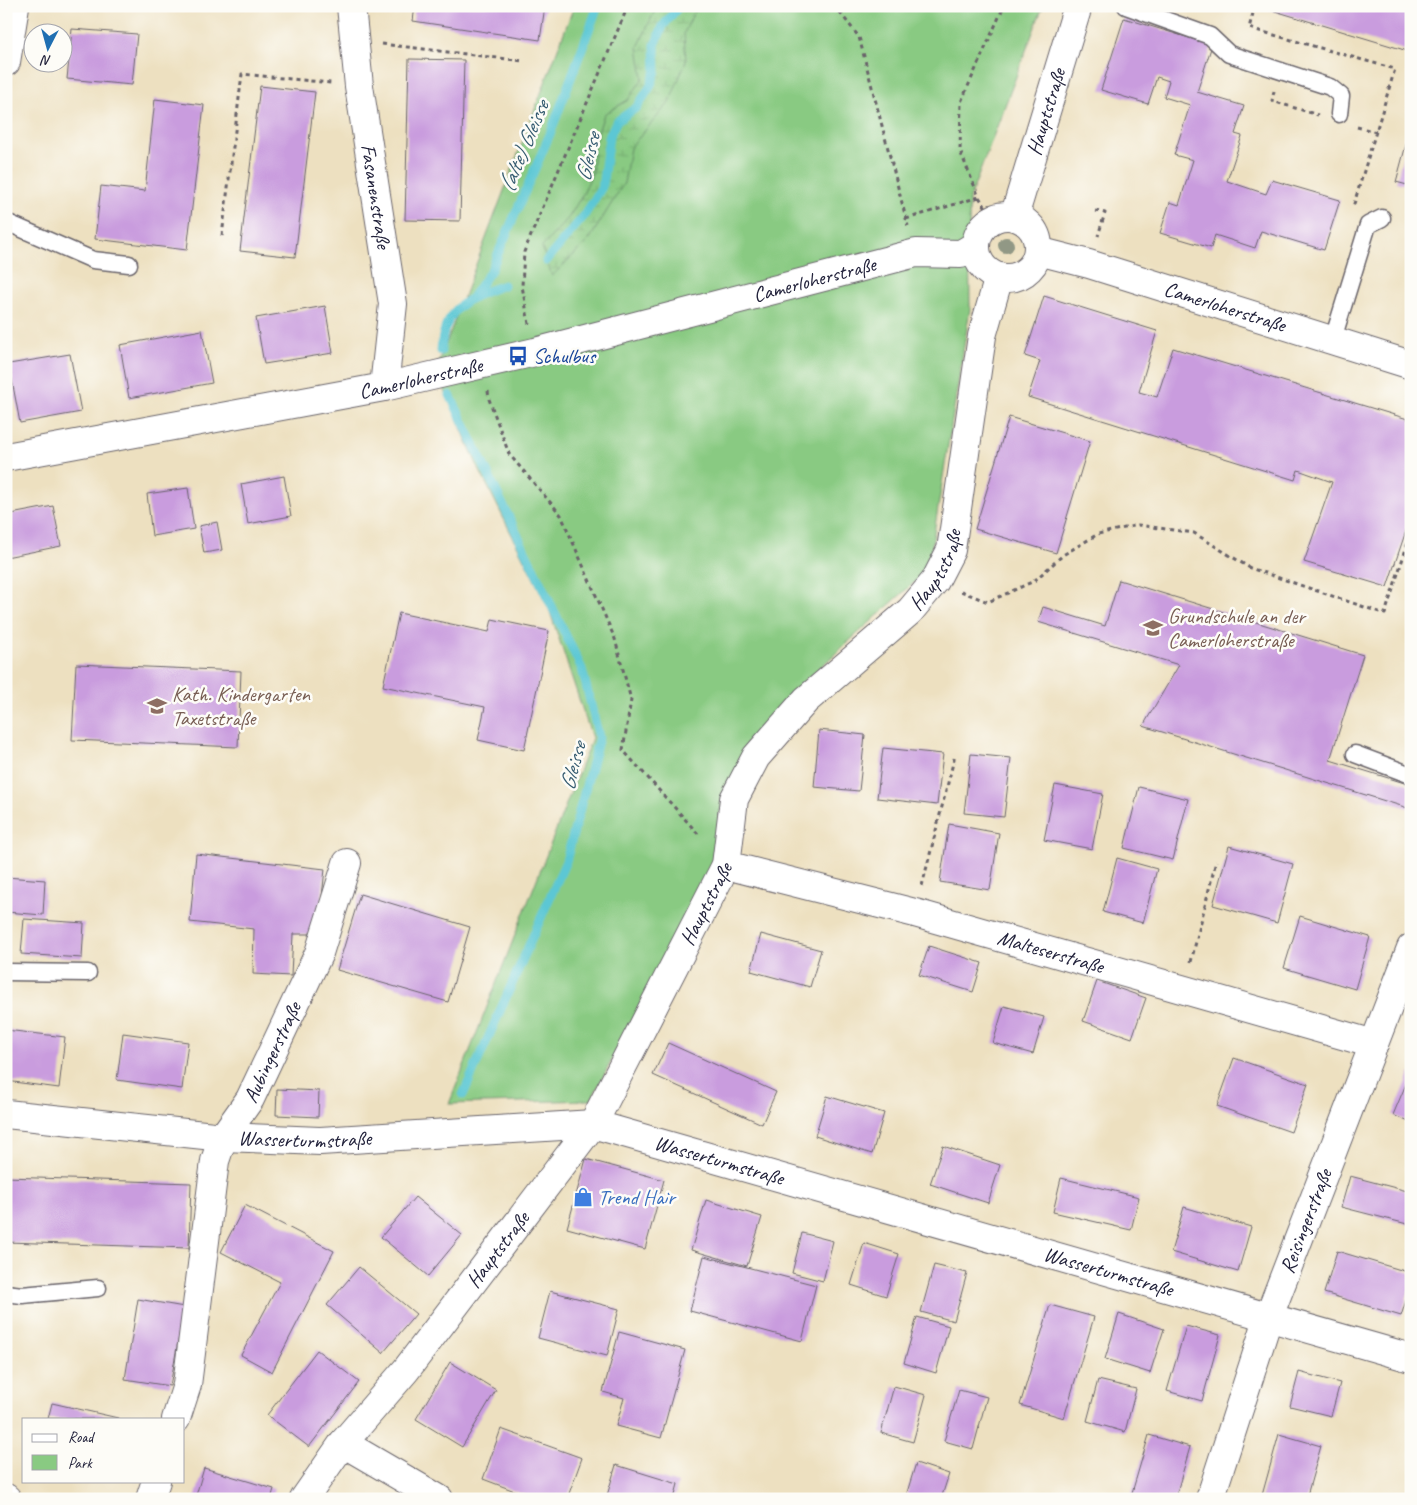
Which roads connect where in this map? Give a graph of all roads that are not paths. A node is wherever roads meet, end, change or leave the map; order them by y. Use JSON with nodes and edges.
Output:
{"nodes":[{"id":1,"x":15,"y":6,"type":"edge"},
{"id":2,"x":351,"y":6,"type":"edge"},
{"id":3,"x":1078,"y":6,"type":"edge"},
{"id":4,"x":1126,"y":6,"type":"edge"},
{"id":5,"x":6,"y":62,"type":"edge"},
{"id":6,"x":1339,"y":114,"type":"dead end"},
{"id":7,"x":1014,"y":217,"type":"junction"},
{"id":8,"x":1382,"y":218,"type":"dead end"},
{"id":9,"x":6,"y":222,"type":"edge"},
{"id":10,"x":976,"y":245,"type":"junction"},
{"id":11,"x":1038,"y":251,"type":"junction"},
{"id":12,"x":129,"y":264,"type":"dead end"},
{"id":13,"x":999,"y":277,"type":"junction"},
{"id":14,"x":1333,"y":339,"type":"junction"},
{"id":15,"x":1411,"y":366,"type":"edge"},
{"id":16,"x":384,"y":387,"type":"junction"},
{"id":17,"x":6,"y":457,"type":"edge"},
{"id":18,"x":1355,"y":754,"type":"dead end"},
{"id":19,"x":1411,"y":775,"type":"edge"},
{"id":20,"x":347,"y":862,"type":"dead end"},
{"id":21,"x":726,"y":865,"type":"junction"},
{"id":22,"x":1411,"y":948,"type":"edge"},
{"id":23,"x":6,"y":972,"type":"edge"},
{"id":24,"x":88,"y":973,"type":"dead end"},
{"id":25,"x":1374,"y":1044,"type":"junction"},
{"id":26,"x":6,"y":1114,"type":"edge"},
{"id":27,"x":593,"y":1124,"type":"junction"},
{"id":28,"x":224,"y":1137,"type":"junction"},
{"id":29,"x":98,"y":1288,"type":"dead end"},
{"id":30,"x":6,"y":1293,"type":"edge"},
{"id":31,"x":1268,"y":1316,"type":"junction"},
{"id":32,"x":1411,"y":1358,"type":"edge"},
{"id":33,"x":176,"y":1418,"type":"edge"},
{"id":34,"x":343,"y":1443,"type":"junction"},
{"id":35,"x":156,"y":1482,"type":"edge"},
{"id":36,"x":150,"y":1499,"type":"edge"},
{"id":37,"x":304,"y":1499,"type":"edge"},
{"id":38,"x":439,"y":1499,"type":"edge"},
{"id":39,"x":1210,"y":1499,"type":"edge"}],
"edges":[{"from":1,"to":5,"type":"street"},
{"from":2,"to":16,"type":"street","name":"Fasanenstraße"},
{"from":3,"to":7,"type":"street","name":"Hauptstraße"},
{"from":4,"to":6,"type":"lane"},
{"from":7,"to":10,"type":"street"},
{"from":7,"to":11,"type":"street"},
{"from":8,"to":14,"type":"lane"},
{"from":9,"to":12,"type":"lane"},
{"from":10,"to":13,"type":"street"},
{"from":10,"to":16,"type":"street","name":"Camerloherstraße"},
{"from":11,"to":13,"type":"street"},
{"from":11,"to":14,"type":"street","name":"Camerloherstraße"},
{"from":13,"to":21,"type":"street","name":"Hauptstraße"},
{"from":14,"to":15,"type":"street","name":"Camerloherstraße"},
{"from":16,"to":17,"type":"street","name":"Camerloherstraße"},
{"from":18,"to":19,"type":"lane"},
{"from":20,"to":28,"type":"street","name":"Aubingerstraße"},
{"from":21,"to":25,"type":"street","name":"Malteserstraße"},
{"from":21,"to":27,"type":"street","name":"Hauptstraße"},
{"from":22,"to":25,"type":"street","name":"Reisingerstraße"},
{"from":23,"to":24,"type":"lane"},
{"from":25,"to":31,"type":"street","name":"Reisingerstraße"},
{"from":26,"to":28,"type":"street","name":"Wasserturmstraße"},
{"from":27,"to":28,"type":"street","name":"Wasserturmstraße"},
{"from":27,"to":31,"type":"street","name":"Wasserturmstraße"},
{"from":27,"to":34,"type":"street","name":"Hauptstraße"},
{"from":28,"to":33,"type":"street","name":"Aubingerstraße"},
{"from":29,"to":30,"type":"lane"},
{"from":31,"to":32,"type":"street","name":"Wasserturmstraße"},
{"from":31,"to":39,"type":"street","name":"Reisingerstraße"},
{"from":34,"to":37,"type":"street","name":"Hauptstraße"},
{"from":34,"to":38,"type":"street"},
{"from":35,"to":36,"type":"street"}]}
